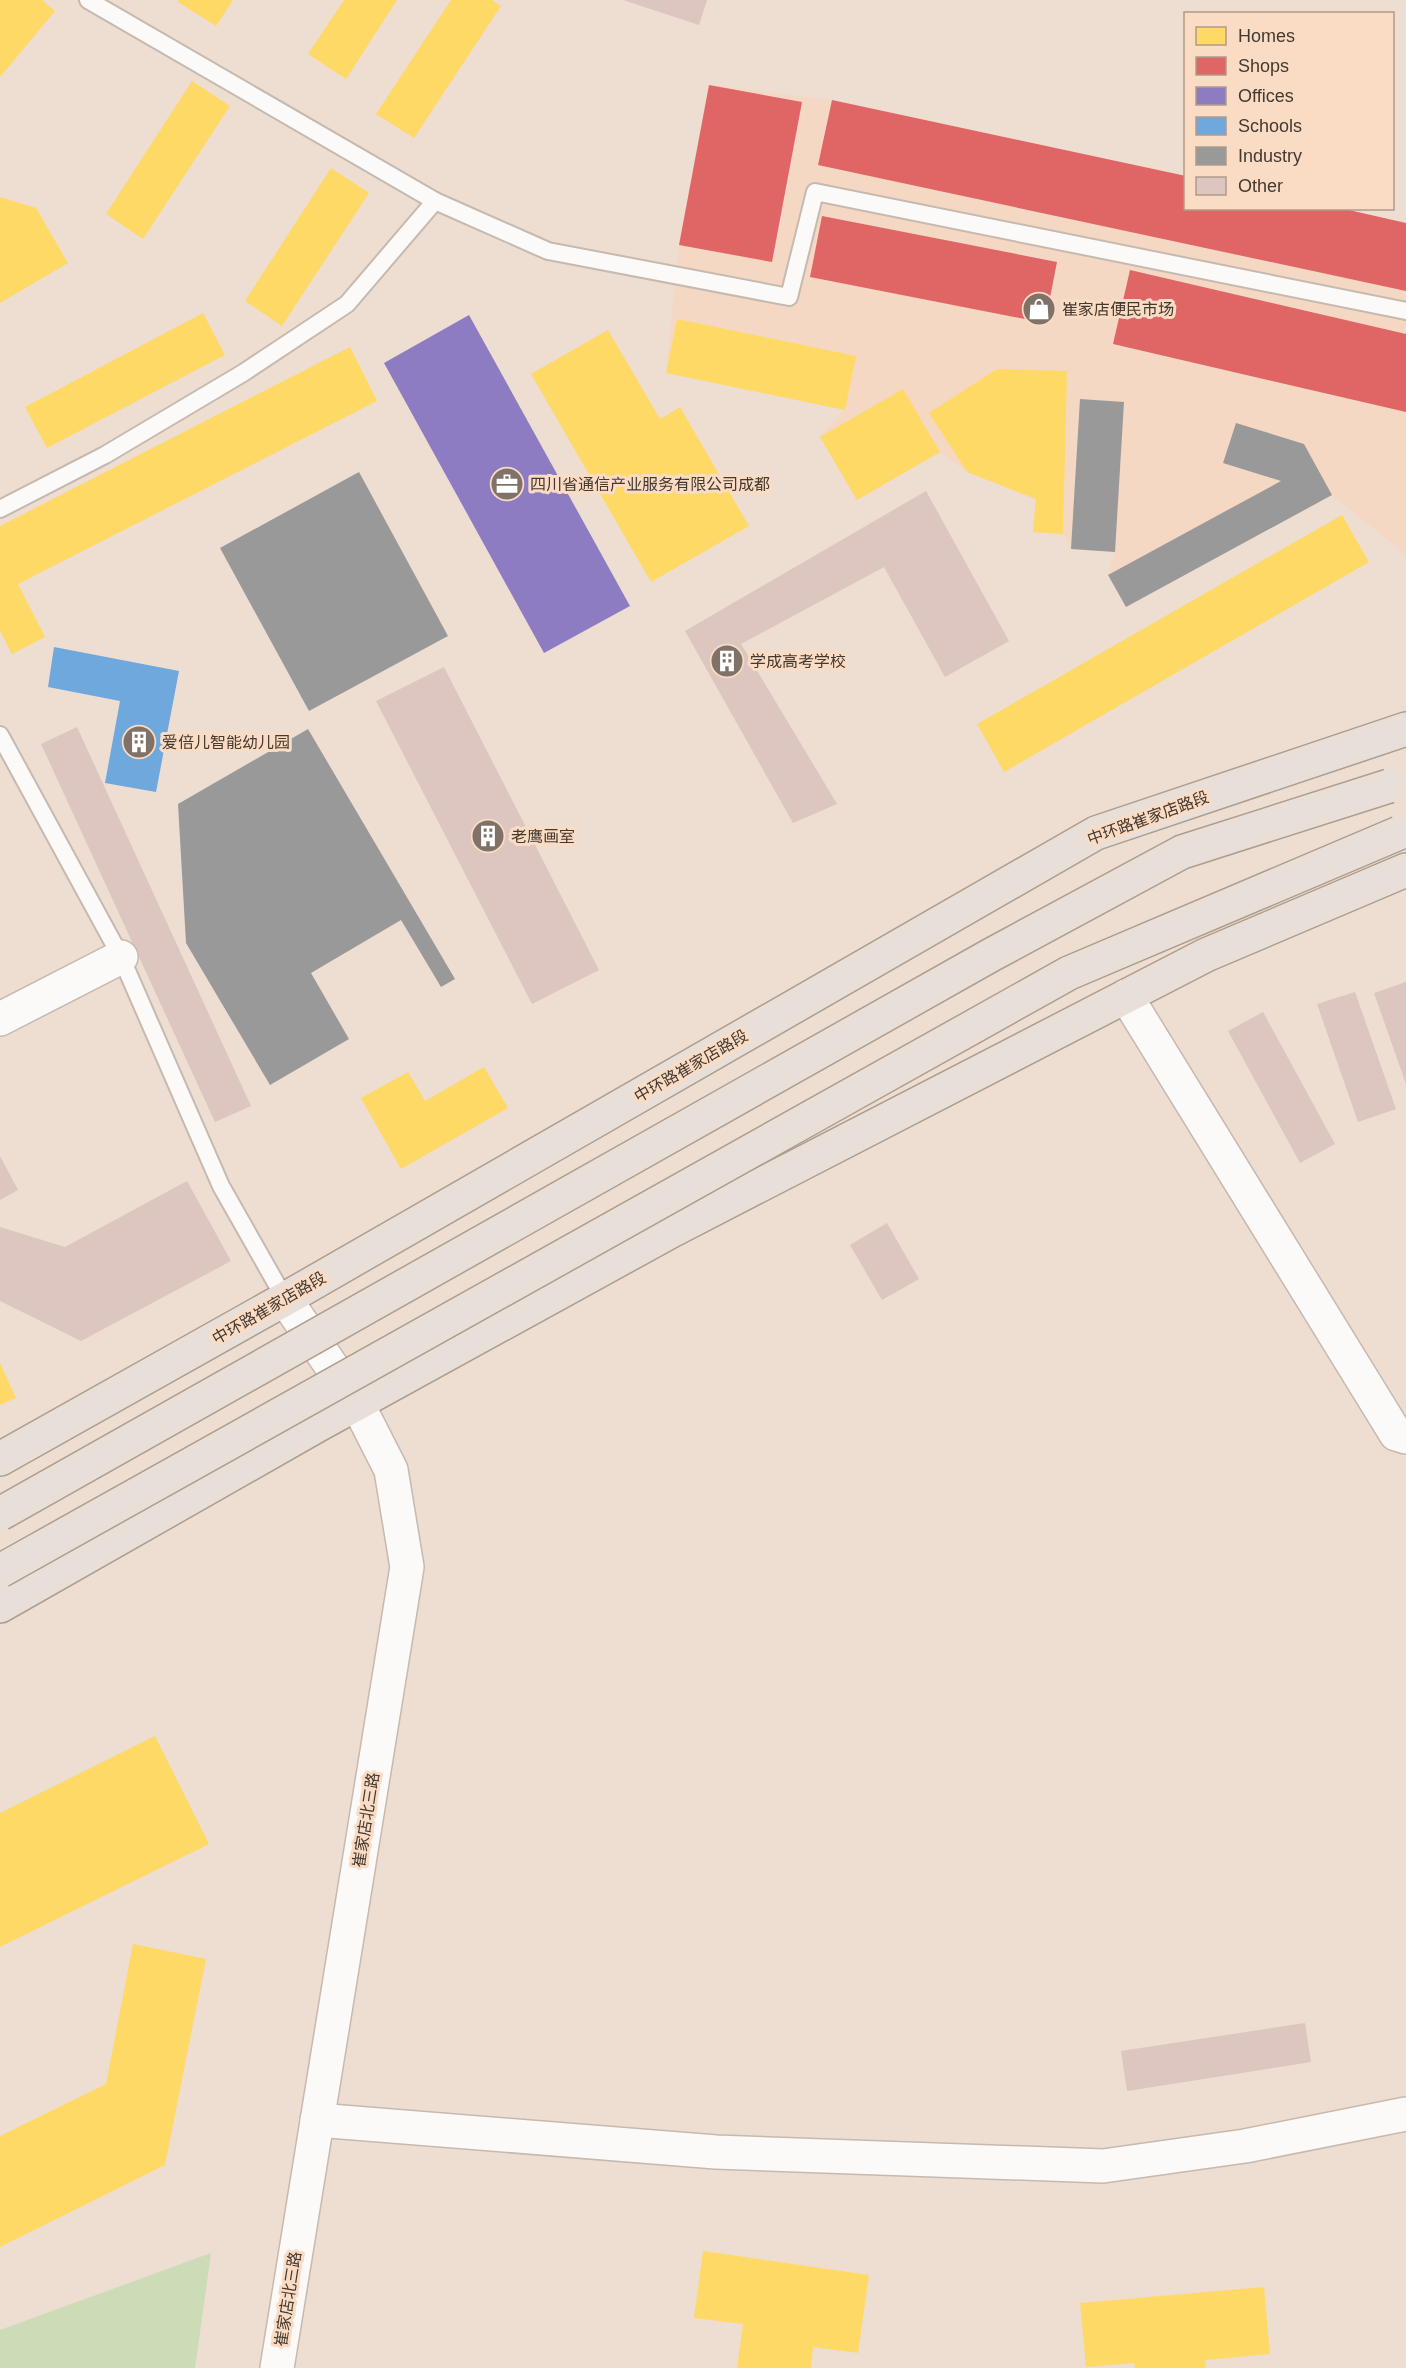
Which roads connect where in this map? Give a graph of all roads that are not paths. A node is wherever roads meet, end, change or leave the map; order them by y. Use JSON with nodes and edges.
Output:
{"nodes":[{"id":1,"x":88,"y":0,"type":"edge"},
{"id":2,"x":435,"y":201,"type":"junction"},
{"id":3,"x":1406,"y":311,"type":"edge"},
{"id":4,"x":0,"y":509,"type":"edge"},
{"id":5,"x":1406,"y":729,"type":"edge"},
{"id":6,"x":0,"y":735,"type":"edge"},
{"id":7,"x":1397,"y":782,"type":"edge"},
{"id":8,"x":1403,"y":832,"type":"edge"},
{"id":9,"x":1406,"y":870,"type":"edge"},
{"id":10,"x":121,"y":957,"type":"junction"},
{"id":11,"x":1126,"y":996,"type":"junction"},
{"id":12,"x":0,"y":1019,"type":"edge"},
{"id":13,"x":285,"y":1299,"type":"junction"},
{"id":14,"x":357,"y":1403,"type":"junction"},
{"id":15,"x":1402,"y":1440,"type":"edge"},
{"id":16,"x":0,"y":1459,"type":"edge"},
{"id":17,"x":0,"y":1514,"type":"edge"},
{"id":18,"x":0,"y":1571,"type":"edge"},
{"id":19,"x":0,"y":1606,"type":"edge"},
{"id":20,"x":1406,"y":2114,"type":"edge"},
{"id":21,"x":317,"y":2120,"type":"junction"},
{"id":22,"x":277,"y":2368,"type":"edge"}],
"edges":[{"from":1,"to":2,"type":"lane"},
{"from":2,"to":3,"type":"lane"},
{"from":2,"to":4,"type":"lane"},
{"from":5,"to":13,"type":"main road","name":"中环路崔家店路段"},
{"from":6,"to":10,"type":"lane"},
{"from":7,"to":17,"type":"main road","bridge":true},
{"from":8,"to":18,"type":"main road","bridge":true},
{"from":9,"to":11,"type":"main road"},
{"from":10,"to":12,"type":"street"},
{"from":10,"to":13,"type":"lane"},
{"from":11,"to":14,"type":"main road"},
{"from":11,"to":15,"type":"street"},
{"from":13,"to":14,"type":"street","name":"崔家店北三路"},
{"from":13,"to":16,"type":"main road","name":"中环路崔家店路段"},
{"from":14,"to":19,"type":"main road"},
{"from":14,"to":21,"type":"street","name":"崔家店北三路"},
{"from":20,"to":21,"type":"street"},
{"from":21,"to":22,"type":"street","name":"崔家店北三路"}]}
